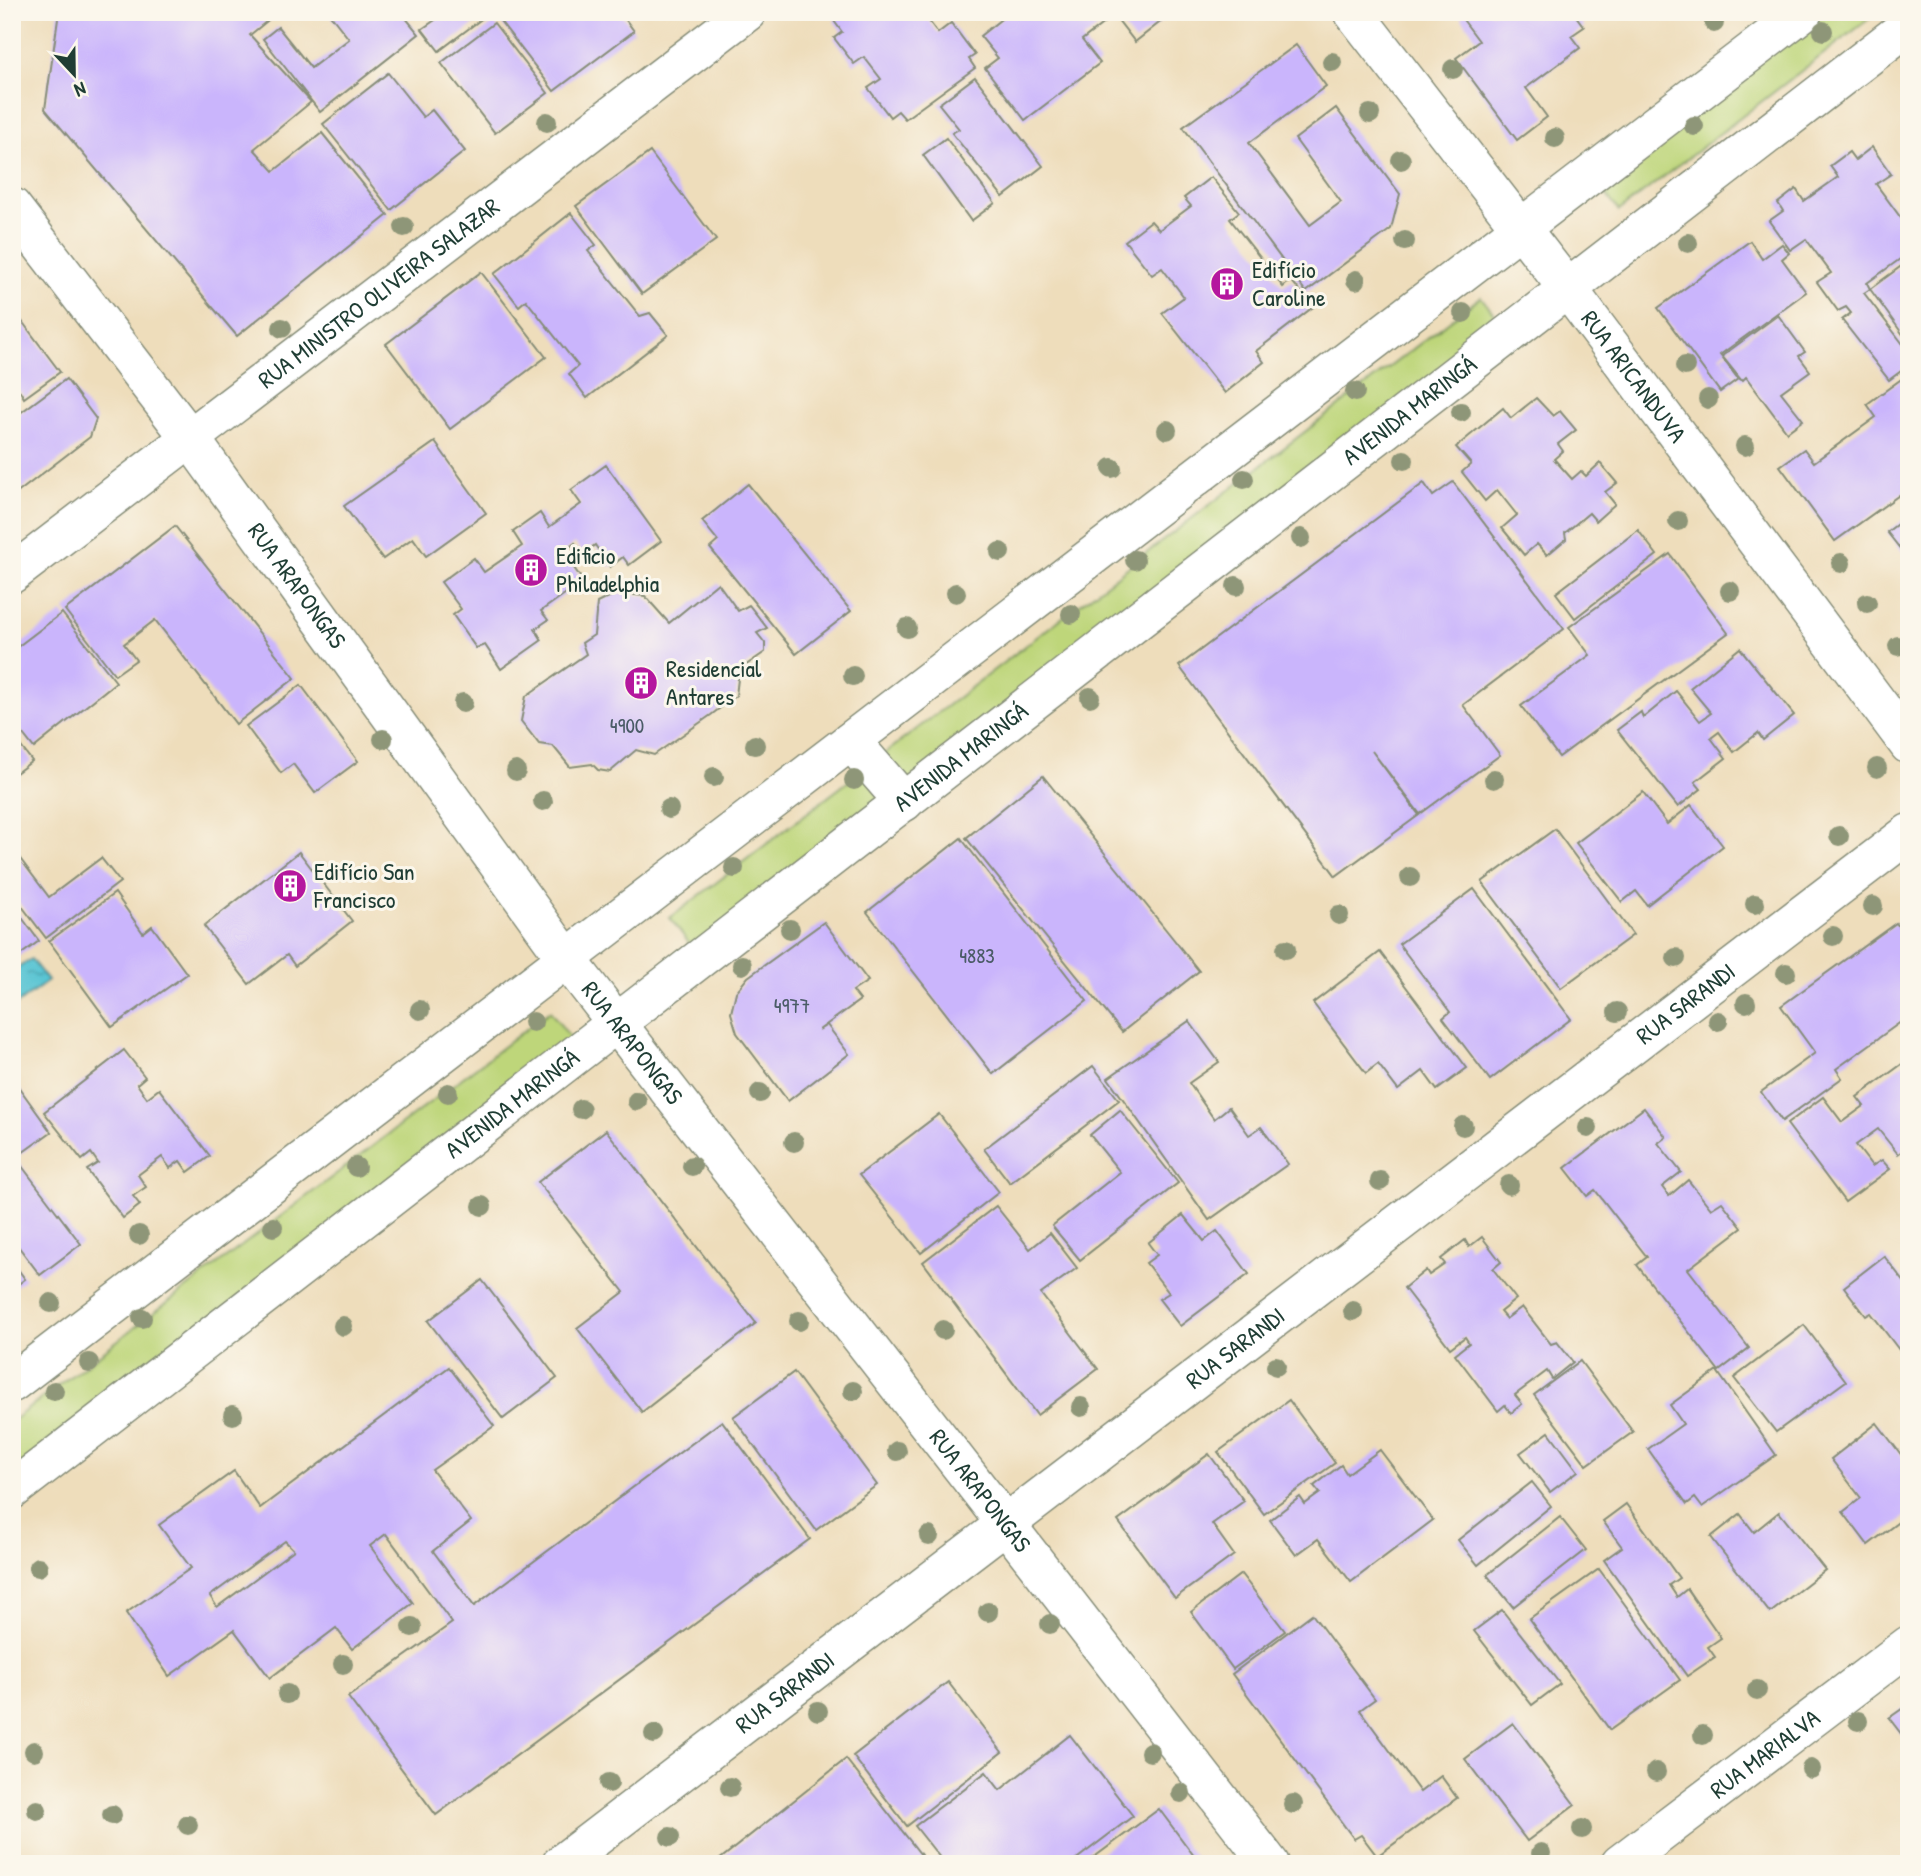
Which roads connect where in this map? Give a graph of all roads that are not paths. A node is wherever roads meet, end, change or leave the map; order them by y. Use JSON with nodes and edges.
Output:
{"nodes":[{"id":1,"x":747,"y":12,"type":"edge"},
{"id":2,"x":1353,"y":12,"type":"edge"},
{"id":3,"x":1803,"y":12,"type":"edge"},
{"id":4,"x":1909,"y":25,"type":"edge"},
{"id":5,"x":12,"y":208,"type":"edge"},
{"id":6,"x":1522,"y":228,"type":"junction"},
{"id":7,"x":1568,"y":289,"type":"junction"},
{"id":8,"x":190,"y":438,"type":"junction"},
{"id":9,"x":12,"y":574,"type":"edge"},
{"id":10,"x":851,"y":741,"type":"junction"},
{"id":11,"x":1909,"y":745,"type":"edge"},
{"id":12,"x":904,"y":802,"type":"junction"},
{"id":13,"x":1909,"y":833,"type":"edge"},
{"id":14,"x":566,"y":958,"type":"junction"},
{"id":15,"x":617,"y":1023,"type":"junction"},
{"id":16,"x":12,"y":1383,"type":"edge"},
{"id":17,"x":12,"y":1490,"type":"edge"},
{"id":18,"x":1006,"y":1524,"type":"junction"},
{"id":19,"x":1909,"y":1645,"type":"edge"},
{"id":20,"x":561,"y":1864,"type":"edge"},
{"id":21,"x":1270,"y":1864,"type":"edge"},
{"id":22,"x":1620,"y":1864,"type":"edge"}],
"edges":[{"from":1,"to":8,"type":"street","name":"RUA MINISTRO OLIVEIRA SALAZAR"},
{"from":2,"to":6,"type":"street","name":"RUA ARICANDUVA"},
{"from":3,"to":6,"type":"street"},
{"from":4,"to":7,"type":"street","name":"AVENIDA MARINGÁ"},
{"from":5,"to":8,"type":"street","name":"RUA ARAPONGAS"},
{"from":6,"to":7,"type":"street","name":"RUA ARICANDUVA"},
{"from":6,"to":10,"type":"street"},
{"from":7,"to":11,"type":"street","name":"RUA ARICANDUVA"},
{"from":7,"to":12,"type":"street","name":"AVENIDA MARINGÁ"},
{"from":8,"to":9,"type":"street","name":"RUA MINISTRO OLIVEIRA SALAZAR"},
{"from":8,"to":14,"type":"street","name":"RUA ARAPONGAS"},
{"from":10,"to":12,"type":"street"},
{"from":10,"to":14,"type":"street"},
{"from":12,"to":15,"type":"street","name":"AVENIDA MARINGÁ"},
{"from":13,"to":18,"type":"street","name":"RUA SARANDI"},
{"from":14,"to":15,"type":"street","name":"RUA ARAPONGAS"},
{"from":14,"to":16,"type":"street"},
{"from":15,"to":17,"type":"street","name":"AVENIDA MARINGÁ"},
{"from":15,"to":18,"type":"street","name":"RUA ARAPONGAS"},
{"from":18,"to":20,"type":"street","name":"RUA SARANDI"},
{"from":18,"to":21,"type":"street","name":"RUA ARAPONGAS"},
{"from":19,"to":22,"type":"street","name":"RUA MARIALVA"}]}
